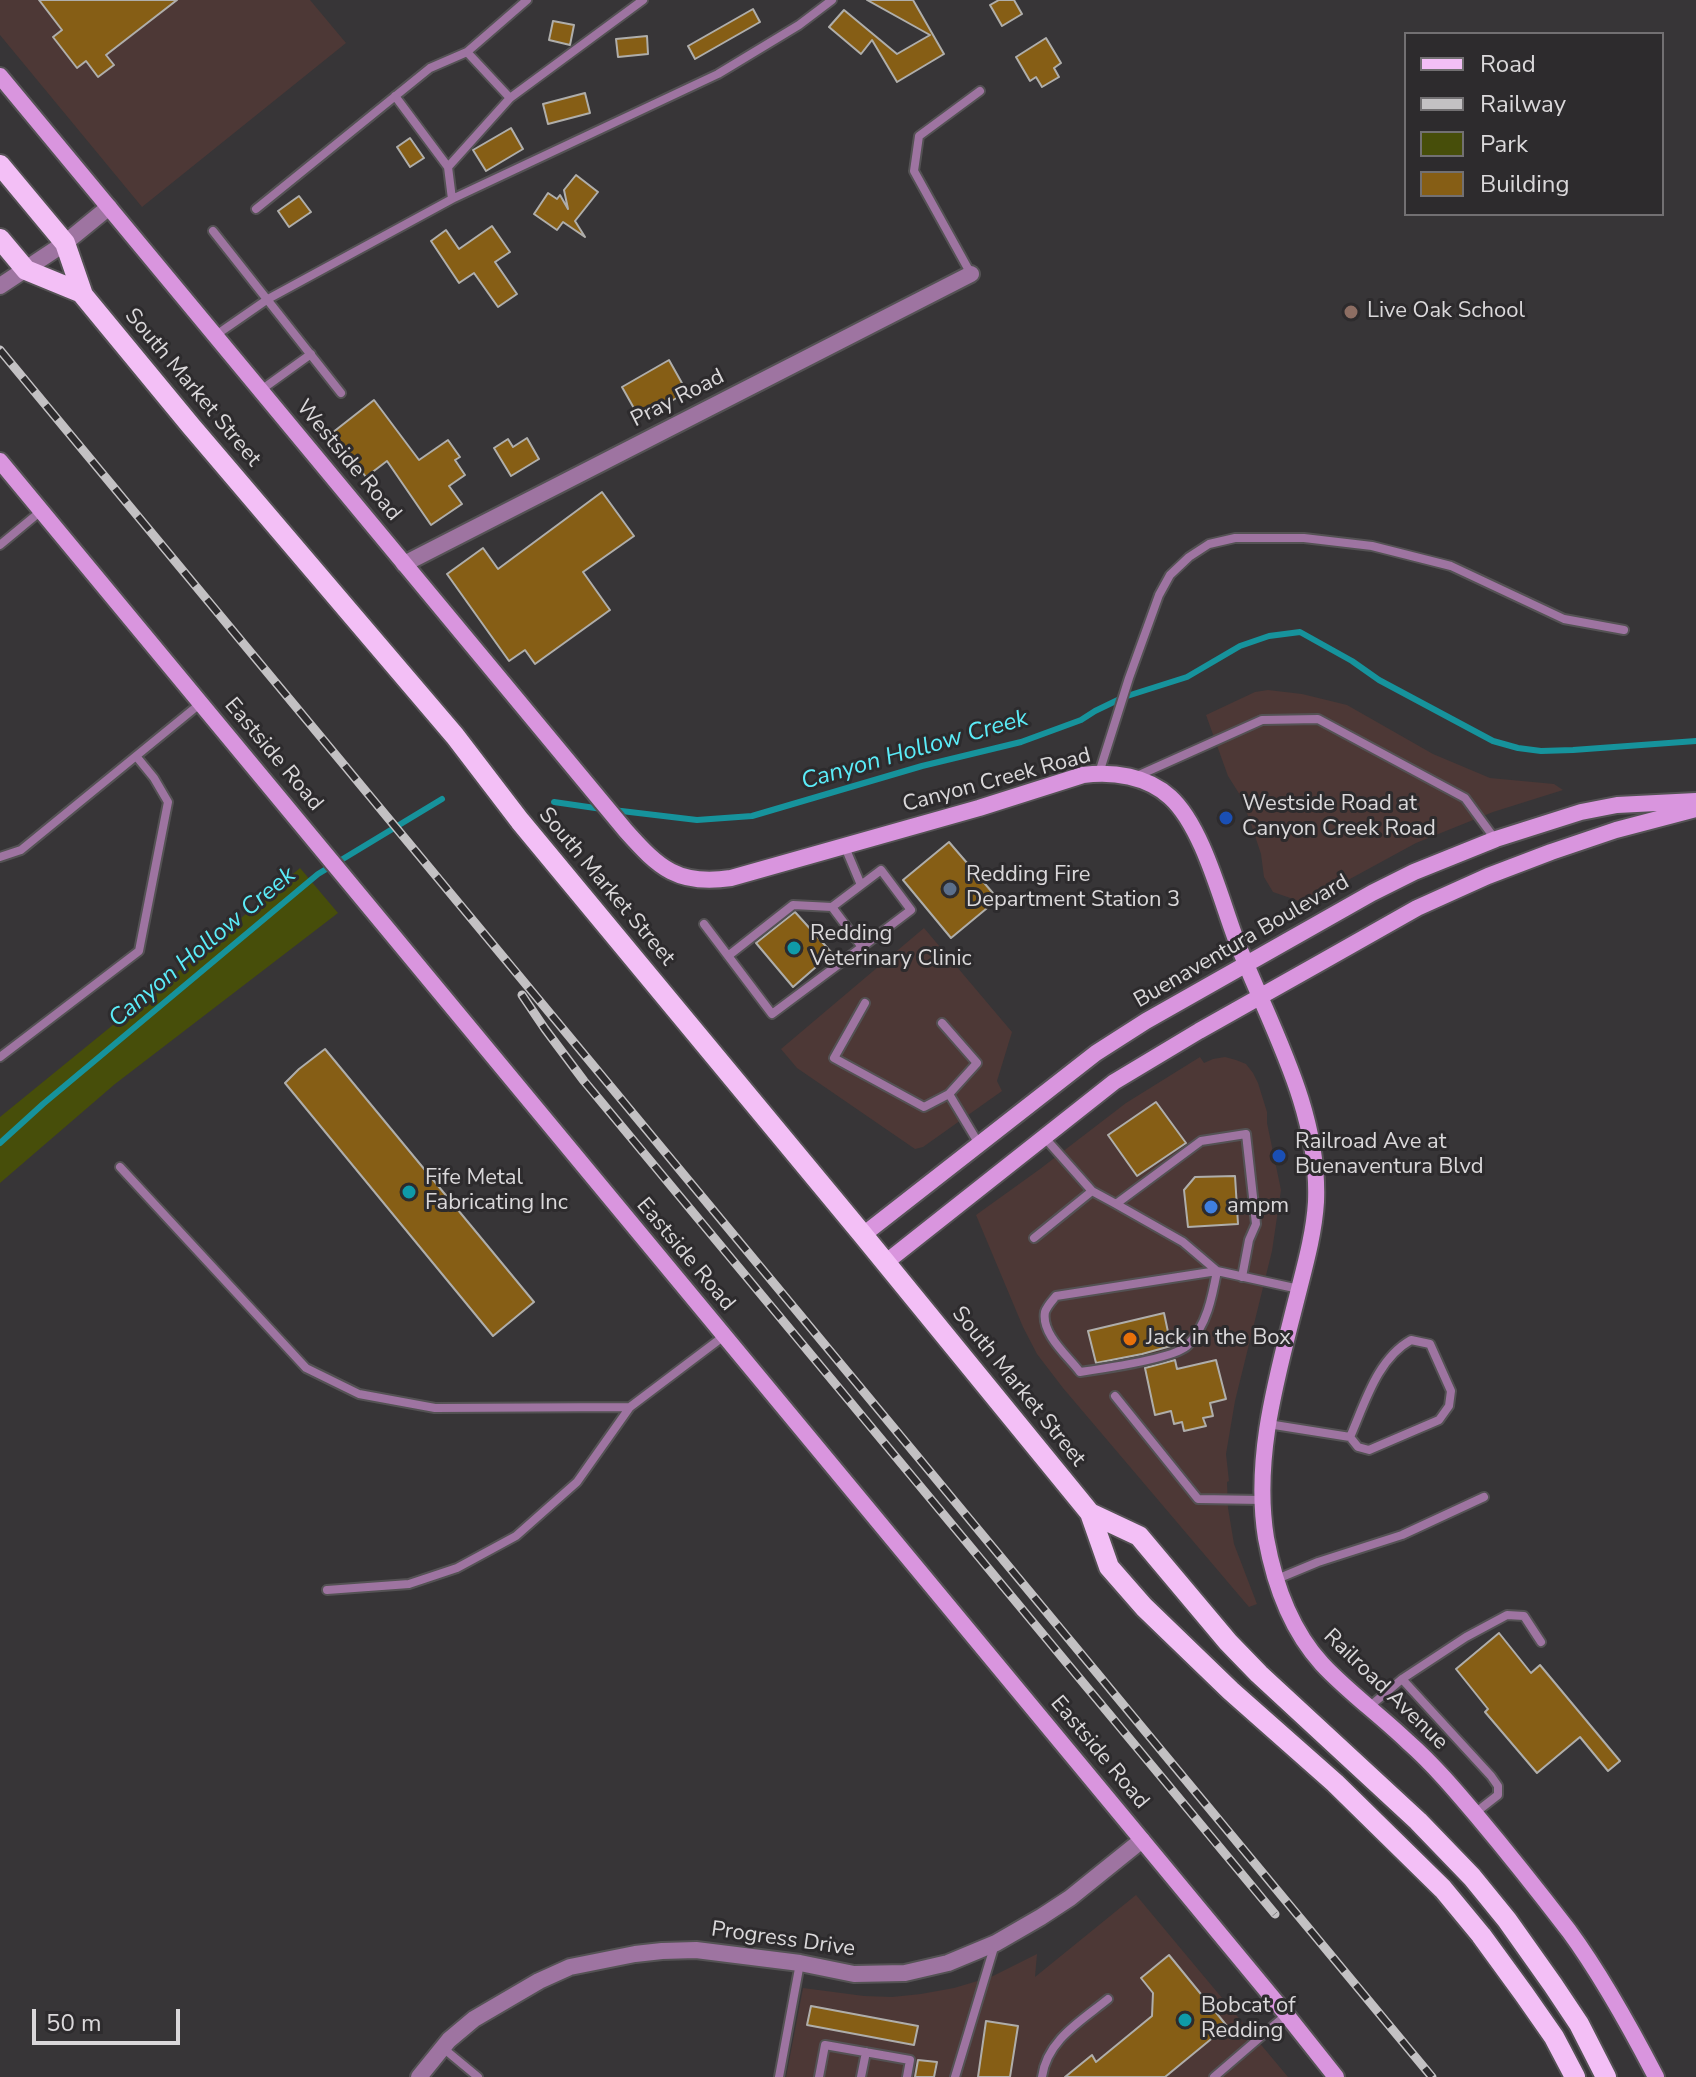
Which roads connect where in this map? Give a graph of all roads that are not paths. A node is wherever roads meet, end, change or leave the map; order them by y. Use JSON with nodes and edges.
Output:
{"nodes":[{"id":1,"x":527,"y":0,"type":"edge"},
{"id":2,"x":643,"y":0,"type":"edge"},
{"id":3,"x":832,"y":0,"type":"edge"},
{"id":4,"x":467,"y":52,"type":"junction"},
{"id":5,"x":0,"y":76,"type":"edge"},
{"id":6,"x":980,"y":91,"type":"dead end"},
{"id":7,"x":395,"y":96,"type":"junction"},
{"id":8,"x":510,"y":98,"type":"junction"},
{"id":9,"x":0,"y":165,"type":"edge"},
{"id":10,"x":448,"y":167,"type":"junction"},
{"id":11,"x":452,"y":199,"type":"junction"},
{"id":12,"x":109,"y":207,"type":"junction"},
{"id":13,"x":256,"y":209,"type":"dead end"},
{"id":14,"x":213,"y":231,"type":"dead end"},
{"id":15,"x":0,"y":239,"type":"edge"},
{"id":16,"x":65,"y":243,"type":"junction"},
{"id":17,"x":26,"y":270,"type":"junction"},
{"id":18,"x":971,"y":274,"type":"joint"},
{"id":19,"x":0,"y":286,"type":"edge"},
{"id":20,"x":82,"y":293,"type":"junction"},
{"id":21,"x":268,"y":299,"type":"junction"},
{"id":22,"x":215,"y":336,"type":"junction"},
{"id":23,"x":311,"y":354,"type":"junction"},
{"id":24,"x":261,"y":390,"type":"junction"},
{"id":25,"x":341,"y":393,"type":"dead end"},
{"id":26,"x":0,"y":461,"type":"edge"},
{"id":27,"x":41,"y":511,"type":"junction"},
{"id":28,"x":0,"y":545,"type":"edge"},
{"id":29,"x":404,"y":564,"type":"junction"},
{"id":30,"x":1624,"y":630,"type":"dead end"},
{"id":31,"x":201,"y":703,"type":"junction"},
{"id":32,"x":136,"y":756,"type":"junction"},
{"id":33,"x":1099,"y":773,"type":"junction"},
{"id":34,"x":1133,"y":778,"type":"junction"},
{"id":35,"x":1696,"y":801,"type":"edge"},
{"id":36,"x":1696,"y":809,"type":"edge"},
{"id":37,"x":1496,"y":839,"type":"junction"},
{"id":38,"x":844,"y":846,"type":"junction"},
{"id":39,"x":0,"y":857,"type":"edge"},
{"id":40,"x":667,"y":869,"type":"joint"},
{"id":41,"x":861,"y":885,"type":"junction"},
{"id":42,"x":832,"y":907,"type":"junction"},
{"id":43,"x":704,"y":924,"type":"dead end"},
{"id":44,"x":862,"y":947,"type":"junction"},
{"id":45,"x":728,"y":956,"type":"junction"},
{"id":46,"x":1247,"y":966,"type":"junction"},
{"id":47,"x":1260,"y":996,"type":"junction"},
{"id":48,"x":865,"y":1003,"type":"dead end"},
{"id":49,"x":942,"y":1023,"type":"dead end"},
{"id":50,"x":0,"y":1057,"type":"edge"},
{"id":51,"x":949,"y":1094,"type":"junction"},
{"id":52,"x":1045,"y":1138,"type":"junction"},
{"id":53,"x":979,"y":1145,"type":"junction"},
{"id":54,"x":120,"y":1167,"type":"dead end"},
{"id":55,"x":1092,"y":1191,"type":"junction"},
{"id":56,"x":1116,"y":1204,"type":"junction"},
{"id":57,"x":863,"y":1235,"type":"junction"},
{"id":58,"x":1034,"y":1238,"type":"dead end"},
{"id":59,"x":885,"y":1263,"type":"junction"},
{"id":60,"x":1217,"y":1271,"type":"junction"},
{"id":61,"x":1242,"y":1277,"type":"junction"},
{"id":62,"x":1299,"y":1289,"type":"junction"},
{"id":63,"x":724,"y":1336,"type":"junction"},
{"id":64,"x":1115,"y":1396,"type":"dead end"},
{"id":65,"x":630,"y":1407,"type":"junction"},
{"id":66,"x":1267,"y":1424,"type":"junction"},
{"id":67,"x":1350,"y":1437,"type":"junction"},
{"id":68,"x":1484,"y":1497,"type":"dead end"},
{"id":69,"x":1264,"y":1500,"type":"junction"},
{"id":70,"x":1090,"y":1513,"type":"junction"},
{"id":71,"x":1276,"y":1579,"type":"junction"},
{"id":72,"x":327,"y":1590,"type":"dead end"},
{"id":73,"x":1541,"y":1642,"type":"dead end"},
{"id":74,"x":1402,"y":1679,"type":"junction"},
{"id":75,"x":1368,"y":1707,"type":"junction"},
{"id":76,"x":1475,"y":1813,"type":"junction"},
{"id":77,"x":1142,"y":1840,"type":"junction"},
{"id":78,"x":996,"y":1943,"type":"junction"},
{"id":79,"x":800,"y":1963,"type":"junction"},
{"id":80,"x":1108,"y":1999,"type":"dead end"},
{"id":81,"x":1286,"y":2014,"type":"junction"},
{"id":82,"x":443,"y":2048,"type":"junction"},
{"id":83,"x":866,"y":2052,"type":"junction"},
{"id":84,"x":419,"y":2077,"type":"edge"},
{"id":85,"x":478,"y":2077,"type":"edge"},
{"id":86,"x":779,"y":2077,"type":"edge"},
{"id":87,"x":819,"y":2077,"type":"edge"},
{"id":88,"x":861,"y":2077,"type":"edge"},
{"id":89,"x":907,"y":2077,"type":"edge"},
{"id":90,"x":955,"y":2077,"type":"edge"},
{"id":91,"x":1042,"y":2077,"type":"edge"},
{"id":92,"x":1214,"y":2077,"type":"edge"},
{"id":93,"x":1336,"y":2077,"type":"edge"},
{"id":94,"x":1575,"y":2077,"type":"edge"},
{"id":95,"x":1606,"y":2077,"type":"edge"},
{"id":96,"x":1656,"y":2077,"type":"edge"}],
"edges":[{"from":1,"to":4,"type":"lane"},
{"from":2,"to":8,"type":"lane"},
{"from":3,"to":11,"type":"lane"},
{"from":4,"to":7,"type":"lane"},
{"from":4,"to":8,"type":"lane"},
{"from":5,"to":12,"type":"street","name":"Westside Road"},
{"from":6,"to":18,"type":"lane"},
{"from":7,"to":10,"type":"lane"},
{"from":7,"to":13,"type":"lane"},
{"from":8,"to":10,"type":"lane"},
{"from":9,"to":16,"type":"main road","name":"South Market Street"},
{"from":10,"to":11,"type":"lane"},
{"from":11,"to":21,"type":"lane"},
{"from":12,"to":16,"type":"street"},
{"from":12,"to":22,"type":"street","name":"Westside Road"},
{"from":14,"to":21,"type":"lane"},
{"from":15,"to":17,"type":"main road","name":"South Market Street"},
{"from":16,"to":17,"type":"street"},
{"from":16,"to":20,"type":"main road","name":"South Market Street"},
{"from":17,"to":19,"type":"street"},
{"from":17,"to":20,"type":"main road","name":"South Market Street"},
{"from":18,"to":29,"type":"street","name":"Pray Road"},
{"from":20,"to":57,"type":"main road","name":"South Market Street"},
{"from":21,"to":22,"type":"lane"},
{"from":21,"to":23,"type":"lane"},
{"from":22,"to":24,"type":"street","name":"Westside Road"},
{"from":23,"to":24,"type":"lane"},
{"from":23,"to":25,"type":"lane"},
{"from":24,"to":29,"type":"street","name":"Westside Road"},
{"from":26,"to":27,"type":"street","name":"Eastside Road"},
{"from":27,"to":28,"type":"lane"},
{"from":27,"to":31,"type":"street","name":"Eastside Road"},
{"from":29,"to":40,"type":"street","name":"Westside Road"},
{"from":30,"to":33,"type":"lane"},
{"from":31,"to":32,"type":"lane"},
{"from":31,"to":63,"type":"street","name":"Eastside Road"},
{"from":32,"to":39,"type":"lane"},
{"from":32,"to":50,"type":"lane"},
{"from":33,"to":34,"type":"street","name":"Canyon Creek Road"},
{"from":33,"to":38,"type":"street","name":"Canyon Creek Road"},
{"from":34,"to":37,"type":"lane"},
{"from":34,"to":46,"type":"street","name":"Canyon Creek Road"},
{"from":35,"to":37,"type":"street","name":"Buenaventura Boulevard"},
{"from":36,"to":47,"type":"street"},
{"from":37,"to":46,"type":"street","name":"Buenaventura Boulevard"},
{"from":38,"to":40,"type":"street","name":"Canyon Creek Road"},
{"from":38,"to":41,"type":"lane"},
{"from":41,"to":42,"type":"lane"},
{"from":41,"to":44,"type":"lane"},
{"from":42,"to":44,"type":"lane"},
{"from":42,"to":45,"type":"lane"},
{"from":43,"to":45,"type":"lane"},
{"from":44,"to":45,"type":"lane"},
{"from":46,"to":47,"type":"street","name":"Canyon Creek Road"},
{"from":46,"to":53,"type":"street","name":"Buenaventura Boulevard"},
{"from":47,"to":52,"type":"street"},
{"from":47,"to":62,"type":"street","name":"Railroad Avenue"},
{"from":48,"to":51,"type":"lane"},
{"from":49,"to":51,"type":"lane"},
{"from":51,"to":53,"type":"lane"},
{"from":52,"to":55,"type":"lane"},
{"from":52,"to":59,"type":"street"},
{"from":53,"to":57,"type":"street","name":"Buenaventura Boulevard"},
{"from":54,"to":65,"type":"lane"},
{"from":55,"to":56,"type":"lane"},
{"from":55,"to":58,"type":"lane"},
{"from":56,"to":60,"type":"lane"},
{"from":56,"to":61,"type":"lane"},
{"from":57,"to":59,"type":"main road","name":"South Market Street"},
{"from":59,"to":70,"type":"main road","name":"South Market Street"},
{"from":60,"to":60,"type":"lane"},
{"from":60,"to":61,"type":"lane"},
{"from":61,"to":62,"type":"lane"},
{"from":62,"to":66,"type":"street","name":"Railroad Avenue"},
{"from":63,"to":65,"type":"lane"},
{"from":63,"to":77,"type":"street","name":"Eastside Road"},
{"from":64,"to":69,"type":"lane"},
{"from":65,"to":72,"type":"lane"},
{"from":66,"to":67,"type":"lane"},
{"from":66,"to":69,"type":"street","name":"Railroad Avenue"},
{"from":67,"to":67,"type":"lane"},
{"from":68,"to":71,"type":"lane"},
{"from":69,"to":71,"type":"street","name":"Railroad Avenue"},
{"from":70,"to":94,"type":"main road","name":"South Market Street"},
{"from":70,"to":95,"type":"main road","name":"South Market Street"},
{"from":71,"to":75,"type":"street","name":"Railroad Avenue"},
{"from":73,"to":74,"type":"lane"},
{"from":74,"to":75,"type":"lane"},
{"from":74,"to":76,"type":"lane"},
{"from":75,"to":76,"type":"street","name":"Railroad Avenue"},
{"from":76,"to":96,"type":"street","name":"Railroad Avenue"},
{"from":77,"to":78,"type":"street","name":"Progress Drive"},
{"from":77,"to":81,"type":"street","name":"Eastside Road"},
{"from":78,"to":79,"type":"street","name":"Progress Drive"},
{"from":78,"to":90,"type":"lane"},
{"from":79,"to":82,"type":"street","name":"Progress Drive"},
{"from":79,"to":86,"type":"lane"},
{"from":80,"to":91,"type":"lane"},
{"from":81,"to":92,"type":"lane"},
{"from":81,"to":93,"type":"street","name":"Eastside Road"},
{"from":82,"to":84,"type":"street","name":"Progress Drive"},
{"from":82,"to":85,"type":"lane"},
{"from":83,"to":87,"type":"lane"},
{"from":83,"to":88,"type":"lane"},
{"from":83,"to":89,"type":"lane"}]}
